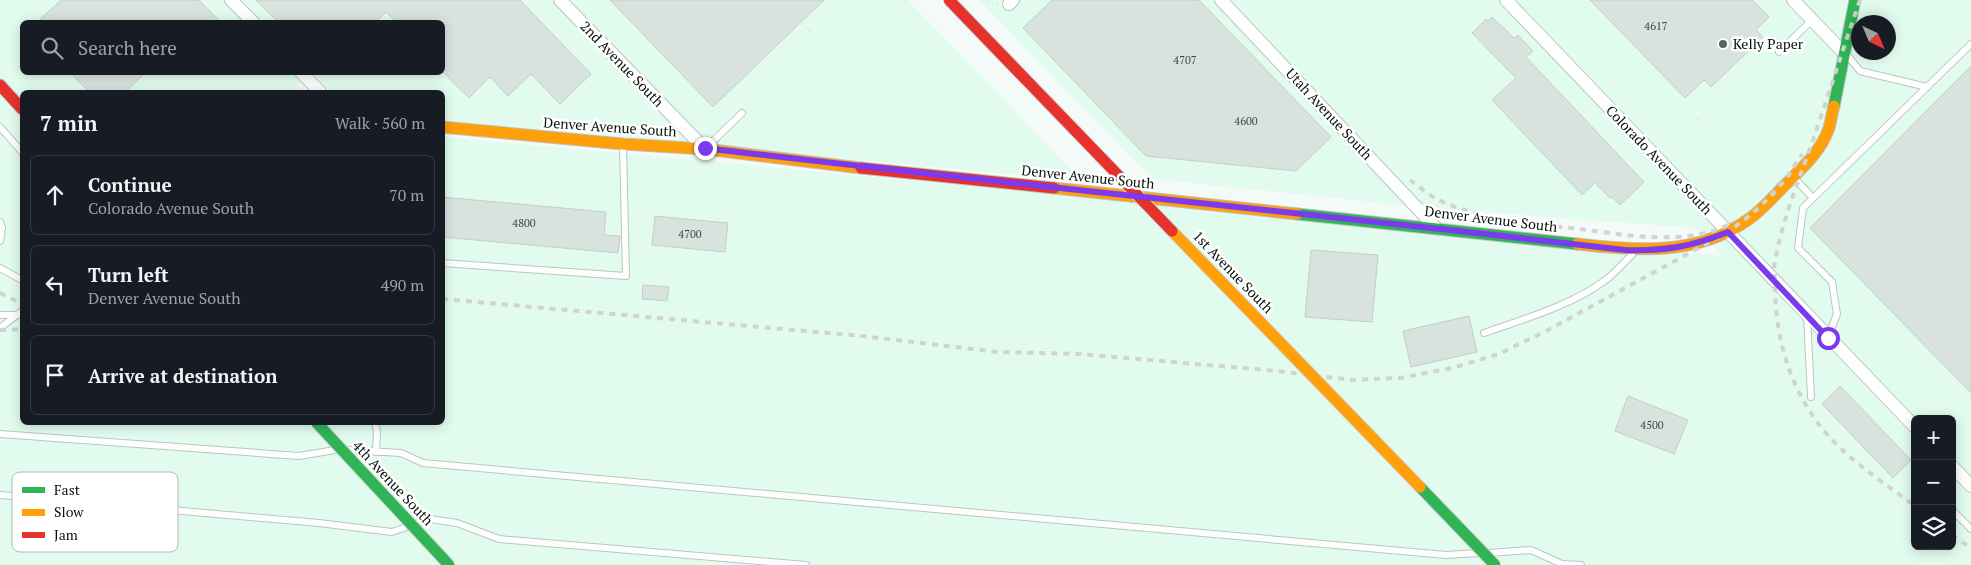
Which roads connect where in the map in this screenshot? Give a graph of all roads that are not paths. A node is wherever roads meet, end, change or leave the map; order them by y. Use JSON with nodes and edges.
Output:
{"nodes":[{"id":1,"x":231,"y":0,"type":"edge"},
{"id":2,"x":560,"y":0,"type":"edge"},
{"id":3,"x":949,"y":0,"type":"edge"},
{"id":4,"x":1221,"y":0,"type":"edge"},
{"id":5,"x":1506,"y":0,"type":"edge"},
{"id":6,"x":1793,"y":0,"type":"edge"},
{"id":7,"x":1855,"y":0,"type":"edge"},
{"id":8,"x":248,"y":20,"type":"edge"},
{"id":9,"x":1812,"y":20,"type":"junction"},
{"id":10,"x":1971,"y":44,"type":"edge"},
{"id":11,"x":1780,"y":52,"type":"dead end"},
{"id":12,"x":1844,"y":52,"type":"junction"},
{"id":13,"x":304,"y":75,"type":"edge"},
{"id":14,"x":0,"y":85,"type":"edge"},
{"id":15,"x":1927,"y":87,"type":"junction"},
{"id":16,"x":318,"y":90,"type":"edge"},
{"id":17,"x":20,"y":107,"type":"edge"},
{"id":18,"x":742,"y":113,"type":"dead end"},
{"id":19,"x":0,"y":127,"type":"edge"},
{"id":20,"x":445,"y":127,"type":"edge"},
{"id":21,"x":623,"y":144,"type":"junction"},
{"id":22,"x":705,"y":148,"type":"junction"},
{"id":23,"x":20,"y":150,"type":"edge"},
{"id":24,"x":1793,"y":177,"type":"junction"},
{"id":25,"x":1813,"y":198,"type":"junction"},
{"id":26,"x":0,"y":222,"type":"edge"},
{"id":27,"x":1436,"y":228,"type":"junction"},
{"id":28,"x":1728,"y":232,"type":"junction"},
{"id":29,"x":0,"y":241,"type":"edge"},
{"id":30,"x":1636,"y":250,"type":"junction"},
{"id":31,"x":445,"y":263,"type":"edge"},
{"id":32,"x":0,"y":268,"type":"edge"},
{"id":33,"x":20,"y":279,"type":"edge"},
{"id":34,"x":20,"y":313,"type":"edge"},
{"id":35,"x":0,"y":315,"type":"edge"},
{"id":36,"x":1807,"y":315,"type":"junction"},
{"id":37,"x":0,"y":328,"type":"edge"},
{"id":38,"x":1484,"y":333,"type":"dead end"},
{"id":39,"x":1828,"y":338,"type":"junction"},
{"id":40,"x":1810,"y":397,"type":"dead end"},
{"id":41,"x":1911,"y":423,"type":"edge"},
{"id":42,"x":319,"y":425,"type":"edge"},
{"id":43,"x":376,"y":425,"type":"edge"},
{"id":44,"x":0,"y":434,"type":"edge"},
{"id":45,"x":376,"y":452,"type":"junction"},
{"id":46,"x":1956,"y":470,"type":"edge"},
{"id":47,"x":1971,"y":486,"type":"edge"},
{"id":48,"x":178,"y":511,"type":"edge"},
{"id":49,"x":1956,"y":514,"type":"edge"},
{"id":50,"x":1971,"y":529,"type":"edge"},
{"id":51,"x":449,"y":565,"type":"edge"},
{"id":52,"x":806,"y":565,"type":"edge"},
{"id":53,"x":1495,"y":565,"type":"edge"},
{"id":54,"x":1581,"y":565,"type":"edge"}],
"edges":[{"from":1,"to":8,"type":"street"},
{"from":2,"to":22,"type":"street","name":"2nd Avenue South"},
{"from":3,"to":53,"type":"street","name":"1st Avenue South","bridge":true},
{"from":4,"to":27,"type":"street","name":"Utah Avenue South"},
{"from":5,"to":28,"type":"street","name":"Colorado Avenue South"},
{"from":6,"to":9,"type":"street"},
{"from":7,"to":12,"type":"street","name":"Denver Avenue South"},
{"from":9,"to":11,"type":"lane"},
{"from":9,"to":12,"type":"street"},
{"from":10,"to":15,"type":"lane"},
{"from":12,"to":15,"type":"lane"},
{"from":12,"to":24,"type":"street","name":"Denver Avenue South"},
{"from":13,"to":16,"type":"street"},
{"from":14,"to":17,"type":"street"},
{"from":15,"to":25,"type":"lane"},
{"from":18,"to":22,"type":"lane"},
{"from":19,"to":23,"type":"lane"},
{"from":20,"to":21,"type":"street","name":"Denver Avenue South"},
{"from":21,"to":22,"type":"street","name":"Denver Avenue South"},
{"from":21,"to":31,"type":"lane"},
{"from":22,"to":27,"type":"street","name":"Denver Avenue South"},
{"from":24,"to":25,"type":"lane"},
{"from":24,"to":28,"type":"street","name":"Denver Avenue South"},
{"from":25,"to":39,"type":"lane"},
{"from":26,"to":29,"type":"lane"},
{"from":27,"to":30,"type":"street","name":"Denver Avenue South"},
{"from":28,"to":30,"type":"street","name":"Denver Avenue South"},
{"from":28,"to":36,"type":"street","name":"Colorado Avenue South"},
{"from":30,"to":38,"type":"lane"},
{"from":32,"to":33,"type":"lane"},
{"from":34,"to":35,"type":"lane"},
{"from":34,"to":37,"type":"lane"},
{"from":36,"to":39,"type":"street","name":"Colorado Avenue South"},
{"from":36,"to":40,"type":"lane"},
{"from":39,"to":41,"type":"street","name":"Colorado Avenue South"},
{"from":42,"to":51,"type":"street","name":"4th Avenue South","bridge":true},
{"from":43,"to":45,"type":"lane"},
{"from":44,"to":45,"type":"lane"},
{"from":45,"to":54,"type":"lane"},
{"from":46,"to":47,"type":"street"},
{"from":48,"to":52,"type":"lane"},
{"from":49,"to":50,"type":"lane"}]}
